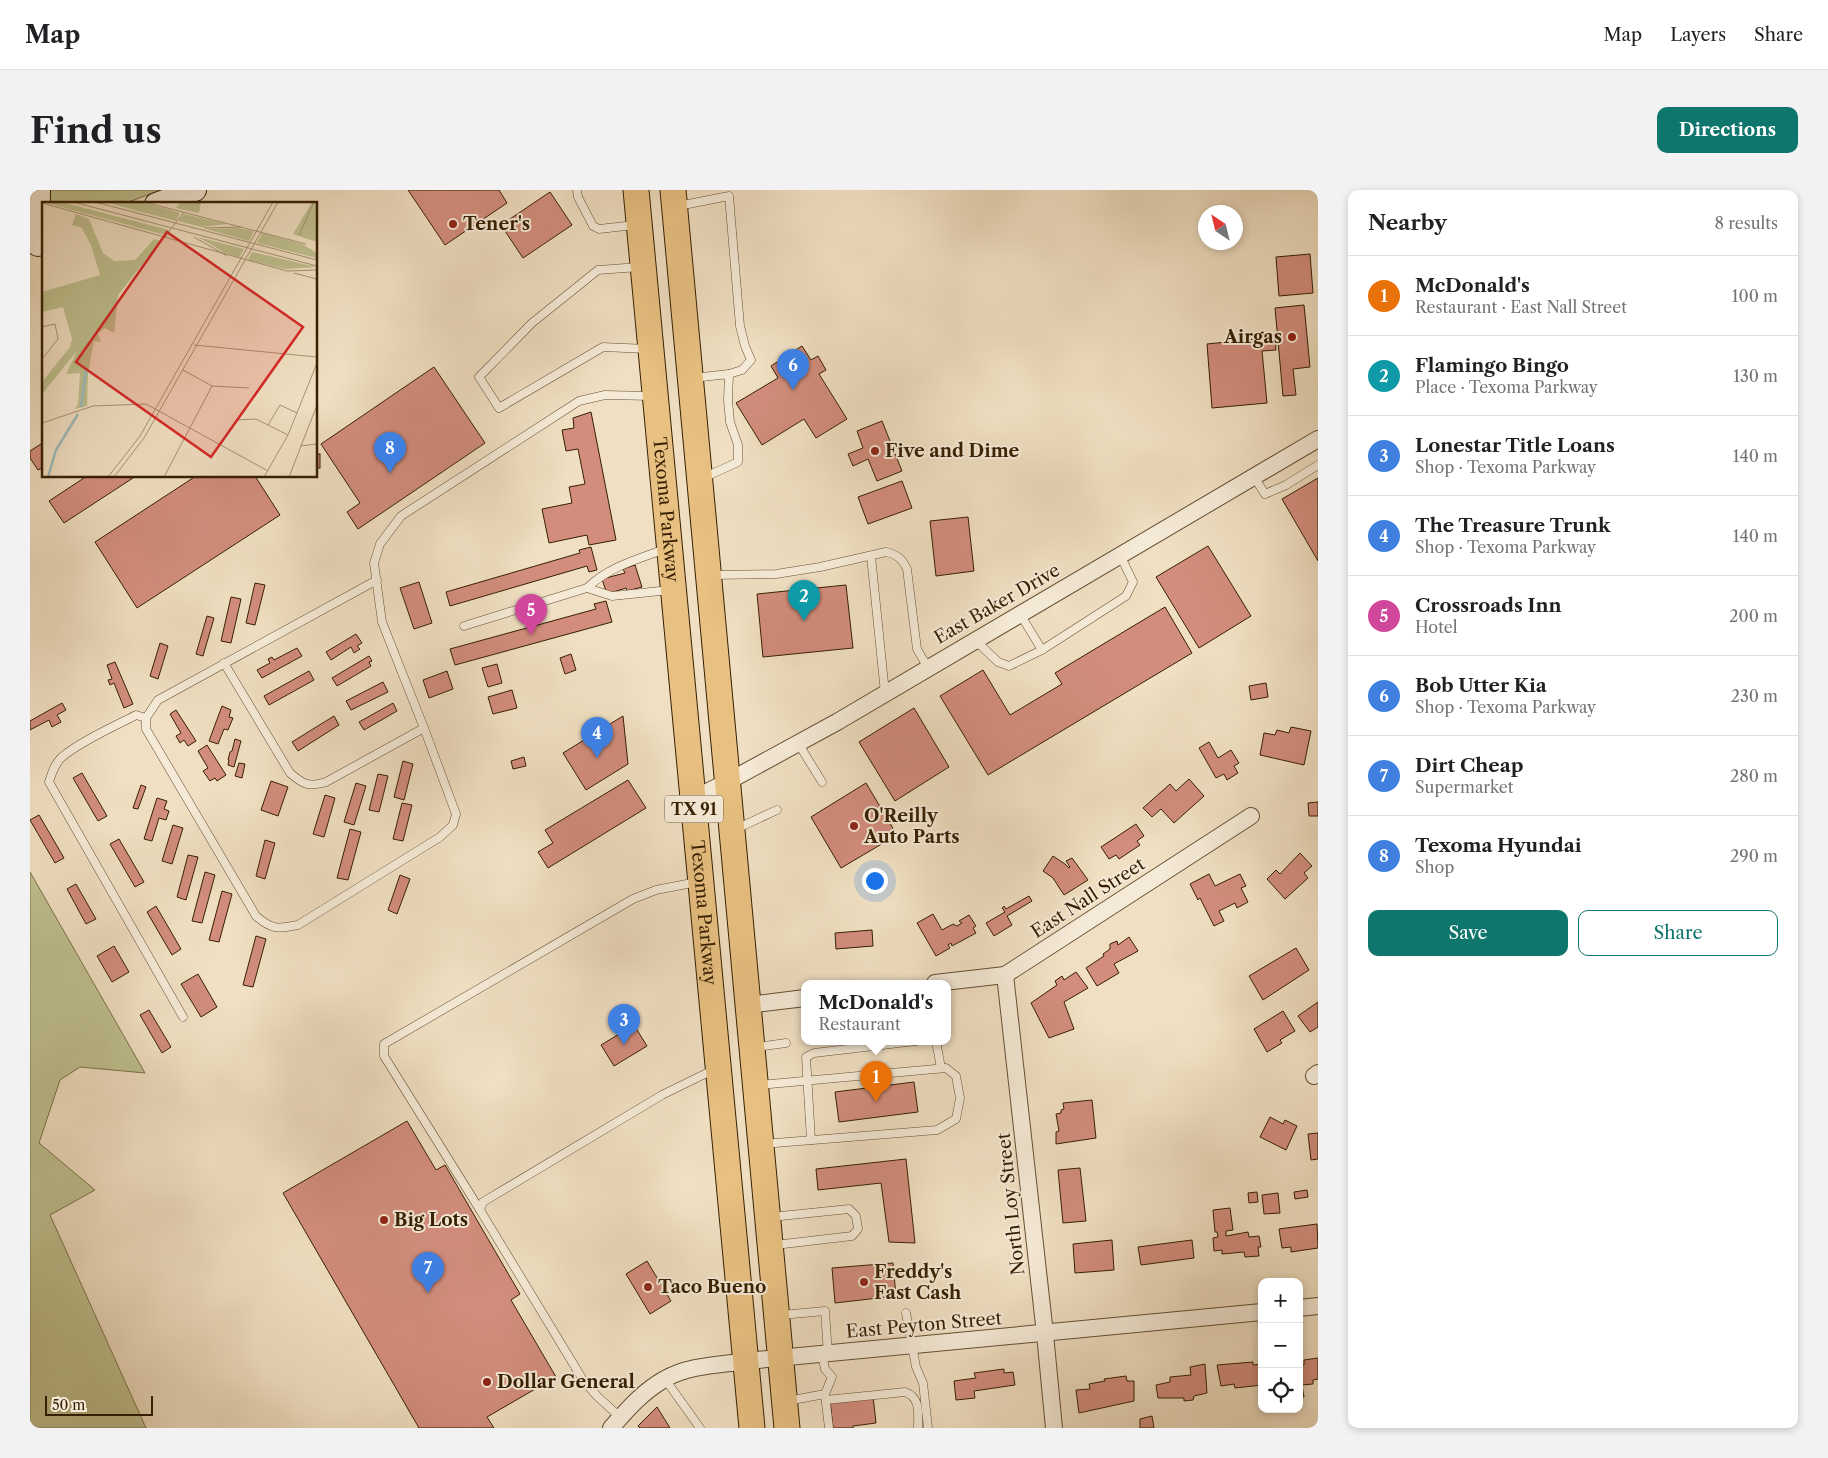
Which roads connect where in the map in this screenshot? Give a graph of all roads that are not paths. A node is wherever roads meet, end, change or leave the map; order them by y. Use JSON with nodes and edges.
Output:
{"nodes":[{"id":1,"x":39,"y":190,"type":"edge"},
{"id":2,"x":195,"y":190,"type":"edge"},
{"id":3,"x":577,"y":190,"type":"edge"},
{"id":4,"x":636,"y":190,"type":"edge"},
{"id":5,"x":728,"y":193,"type":"edge"},
{"id":6,"x":674,"y":198,"type":"edge"},
{"id":7,"x":162,"y":202,"type":"edge"},
{"id":8,"x":640,"y":225,"type":"junction"},
{"id":9,"x":37,"y":246,"type":"edge"},
{"id":10,"x":644,"y":267,"type":"junction"},
{"id":11,"x":651,"y":349,"type":"junction"},
{"id":12,"x":729,"y":374,"type":"junction"},
{"id":13,"x":690,"y":379,"type":"junction"},
{"id":14,"x":656,"y":396,"type":"junction"},
{"id":15,"x":1317,"y":443,"type":"edge"},
{"id":16,"x":1318,"y":465,"type":"edge"},
{"id":17,"x":1254,"y":476,"type":"junction"},
{"id":18,"x":699,"y":480,"type":"junction"},
{"id":19,"x":670,"y":547,"type":"junction"},
{"id":20,"x":1120,"y":555,"type":"junction"},
{"id":21,"x":870,"y":556,"type":"junction"},
{"id":22,"x":708,"y":575,"type":"junction"},
{"id":23,"x":377,"y":580,"type":"junction"},
{"id":24,"x":587,"y":588,"type":"junction"},
{"id":25,"x":673,"y":589,"type":"junction"},
{"id":26,"x":1020,"y":614,"type":"junction"},
{"id":27,"x":464,"y":626,"type":"dead end"},
{"id":28,"x":975,"y":640,"type":"junction"},
{"id":29,"x":1042,"y":650,"type":"junction"},
{"id":30,"x":224,"y":663,"type":"junction"},
{"id":31,"x":928,"y":668,"type":"junction"},
{"id":32,"x":885,"y":693,"type":"junction"},
{"id":33,"x":146,"y":718,"type":"junction"},
{"id":34,"x":424,"y":728,"type":"junction"},
{"id":35,"x":798,"y":743,"type":"junction"},
{"id":36,"x":727,"y":782,"type":"junction"},
{"id":37,"x":822,"y":782,"type":"dead end"},
{"id":38,"x":693,"y":799,"type":"junction"},
{"id":39,"x":777,"y":810,"type":"dead end"},
{"id":40,"x":1251,"y":816,"type":"dead end"},
{"id":41,"x":732,"y":831,"type":"junction"},
{"id":42,"x":701,"y":882,"type":"junction"},
{"id":43,"x":1005,"y":975,"type":"junction"},
{"id":44,"x":951,"y":981,"type":"edge"},
{"id":45,"x":801,"y":998,"type":"edge"},
{"id":46,"x":748,"y":1005,"type":"junction"},
{"id":47,"x":183,"y":1017,"type":"dead end"},
{"id":48,"x":786,"y":1043,"type":"dead end"},
{"id":49,"x":879,"y":1045,"type":"edge"},
{"id":50,"x":937,"y":1045,"type":"edge"},
{"id":51,"x":752,"y":1048,"type":"junction"},
{"id":52,"x":719,"y":1067,"type":"junction"},
{"id":53,"x":941,"y":1068,"type":"junction"},
{"id":54,"x":807,"y":1081,"type":"junction"},
{"id":55,"x":756,"y":1085,"type":"junction"},
{"id":56,"x":811,"y":1140,"type":"junction"},
{"id":57,"x":761,"y":1144,"type":"junction"},
{"id":58,"x":480,"y":1210,"type":"junction"},
{"id":59,"x":768,"y":1217,"type":"junction"},
{"id":60,"x":770,"y":1246,"type":"junction"},
{"id":61,"x":1318,"y":1306,"type":"edge"},
{"id":62,"x":1303,"y":1308,"type":"edge"},
{"id":63,"x":1258,"y":1312,"type":"edge"},
{"id":64,"x":906,"y":1313,"type":"dead end"},
{"id":65,"x":777,"y":1315,"type":"junction"},
{"id":66,"x":1045,"y":1334,"type":"junction"},
{"id":67,"x":911,"y":1346,"type":"junction"},
{"id":68,"x":825,"y":1354,"type":"junction"},
{"id":69,"x":780,"y":1358,"type":"junction"},
{"id":70,"x":747,"y":1361,"type":"junction"},
{"id":71,"x":665,"y":1378,"type":"junction"},
{"id":72,"x":825,"y":1397,"type":"junction"},
{"id":73,"x":785,"y":1401,"type":"junction"},
{"id":74,"x":616,"y":1423,"type":"edge"},
{"id":75,"x":700,"y":1428,"type":"edge"},
{"id":76,"x":751,"y":1428,"type":"edge"},
{"id":77,"x":787,"y":1428,"type":"edge"},
{"id":78,"x":829,"y":1428,"type":"edge"},
{"id":79,"x":918,"y":1428,"type":"edge"},
{"id":80,"x":928,"y":1428,"type":"edge"},
{"id":81,"x":1054,"y":1428,"type":"edge"}],
"edges":[{"from":1,"to":9,"type":"main road"},
{"from":2,"to":7,"type":"main road"},
{"from":3,"to":8,"type":"lane"},
{"from":4,"to":8,"type":"main road","name":"Texoma Parkway","number":"TX 91"},
{"from":5,"to":6,"type":"lane"},
{"from":5,"to":12,"type":"lane"},
{"from":6,"to":13,"type":"main road","name":"Texoma Parkway","number":"TX 91"},
{"from":8,"to":10,"type":"main road","name":"Texoma Parkway","number":"TX 91"},
{"from":10,"to":11,"type":"main road","name":"Texoma Parkway","number":"TX 91"},
{"from":10,"to":11,"type":"lane"},
{"from":11,"to":14,"type":"main road","name":"Texoma Parkway","number":"TX 91"},
{"from":12,"to":13,"type":"lane"},
{"from":12,"to":18,"type":"lane"},
{"from":13,"to":18,"type":"main road","name":"Texoma Parkway","number":"TX 91"},
{"from":14,"to":19,"type":"main road","name":"Texoma Parkway","number":"TX 91"},
{"from":14,"to":23,"type":"lane"},
{"from":15,"to":17,"type":"street","name":"East Baker Drive"},
{"from":16,"to":17,"type":"lane"},
{"from":17,"to":20,"type":"street","name":"East Baker Drive"},
{"from":18,"to":22,"type":"main road","name":"Texoma Parkway","number":"TX 91"},
{"from":19,"to":24,"type":"lane"},
{"from":19,"to":25,"type":"main road","name":"Texoma Parkway","number":"TX 91"},
{"from":20,"to":26,"type":"street","name":"East Baker Drive"},
{"from":20,"to":29,"type":"lane"},
{"from":21,"to":22,"type":"lane"},
{"from":21,"to":31,"type":"lane"},
{"from":21,"to":32,"type":"lane"},
{"from":22,"to":36,"type":"main road","name":"Texoma Parkway","number":"TX 91"},
{"from":23,"to":30,"type":"lane"},
{"from":23,"to":34,"type":"lane"},
{"from":24,"to":25,"type":"lane"},
{"from":24,"to":27,"type":"lane"},
{"from":25,"to":38,"type":"main road","name":"Texoma Parkway","number":"TX 91"},
{"from":26,"to":28,"type":"street","name":"East Baker Drive"},
{"from":26,"to":29,"type":"lane"},
{"from":28,"to":29,"type":"lane"},
{"from":28,"to":31,"type":"street","name":"East Baker Drive"},
{"from":30,"to":33,"type":"lane"},
{"from":30,"to":34,"type":"lane"},
{"from":31,"to":32,"type":"street","name":"East Baker Drive"},
{"from":32,"to":35,"type":"street","name":"East Baker Drive"},
{"from":33,"to":34,"type":"lane"},
{"from":33,"to":47,"type":"lane"},
{"from":35,"to":36,"type":"street","name":"East Baker Drive"},
{"from":35,"to":37,"type":"lane"},
{"from":36,"to":38,"type":"street","name":"East Baker Drive"},
{"from":36,"to":41,"type":"main road","name":"Texoma Parkway","number":"TX 91"},
{"from":38,"to":42,"type":"main road","name":"Texoma Parkway","number":"TX 91"},
{"from":39,"to":41,"type":"lane"},
{"from":40,"to":43,"type":"street","name":"East Nall Street"},
{"from":41,"to":46,"type":"main road","name":"Texoma Parkway","number":"TX 91"},
{"from":42,"to":52,"type":"main road","name":"Texoma Parkway","number":"TX 91"},
{"from":42,"to":58,"type":"lane"},
{"from":43,"to":44,"type":"street","name":"East Nall Street"},
{"from":43,"to":66,"type":"street","name":"North Loy Street"},
{"from":45,"to":46,"type":"street"},
{"from":46,"to":51,"type":"main road","name":"Texoma Parkway","number":"TX 91"},
{"from":48,"to":51,"type":"lane"},
{"from":49,"to":54,"type":"lane"},
{"from":50,"to":53,"type":"lane"},
{"from":51,"to":55,"type":"main road","name":"Texoma Parkway","number":"TX 91"},
{"from":52,"to":58,"type":"lane"},
{"from":52,"to":70,"type":"main road","name":"Texoma Parkway","number":"TX 91"},
{"from":53,"to":54,"type":"lane"},
{"from":53,"to":56,"type":"lane"},
{"from":54,"to":55,"type":"lane"},
{"from":54,"to":56,"type":"lane"},
{"from":55,"to":57,"type":"main road","name":"Texoma Parkway","number":"TX 91"},
{"from":56,"to":57,"type":"lane"},
{"from":57,"to":59,"type":"main road","name":"Texoma Parkway","number":"TX 91"},
{"from":58,"to":74,"type":"lane"},
{"from":59,"to":60,"type":"main road","name":"Texoma Parkway","number":"TX 91"},
{"from":59,"to":60,"type":"lane"},
{"from":60,"to":65,"type":"main road","name":"Texoma Parkway","number":"TX 91"},
{"from":61,"to":62,"type":"street"},
{"from":63,"to":66,"type":"street","name":"East Peyton Street"},
{"from":64,"to":67,"type":"lane"},
{"from":65,"to":68,"type":"lane"},
{"from":65,"to":69,"type":"main road","name":"Texoma Parkway","number":"TX 91"},
{"from":66,"to":67,"type":"street","name":"East Peyton Street"},
{"from":66,"to":81,"type":"street","name":"North Loy Street"},
{"from":67,"to":68,"type":"street","name":"East Peyton Street"},
{"from":67,"to":80,"type":"lane"},
{"from":68,"to":69,"type":"street","name":"East Peyton Street"},
{"from":68,"to":72,"type":"lane"},
{"from":69,"to":70,"type":"street","name":"East Peyton Street"},
{"from":69,"to":73,"type":"main road","name":"Texoma Parkway","number":"TX 91"},
{"from":70,"to":71,"type":"street","name":"East Peyton Street"},
{"from":70,"to":76,"type":"main road","name":"Texoma Parkway","number":"TX 91"},
{"from":71,"to":74,"type":"street","name":"East Peyton Street"},
{"from":71,"to":75,"type":"lane"},
{"from":72,"to":73,"type":"lane"},
{"from":72,"to":78,"type":"lane"},
{"from":72,"to":79,"type":"lane"},
{"from":73,"to":77,"type":"main road","name":"Texoma Parkway","number":"TX 91"}]}
